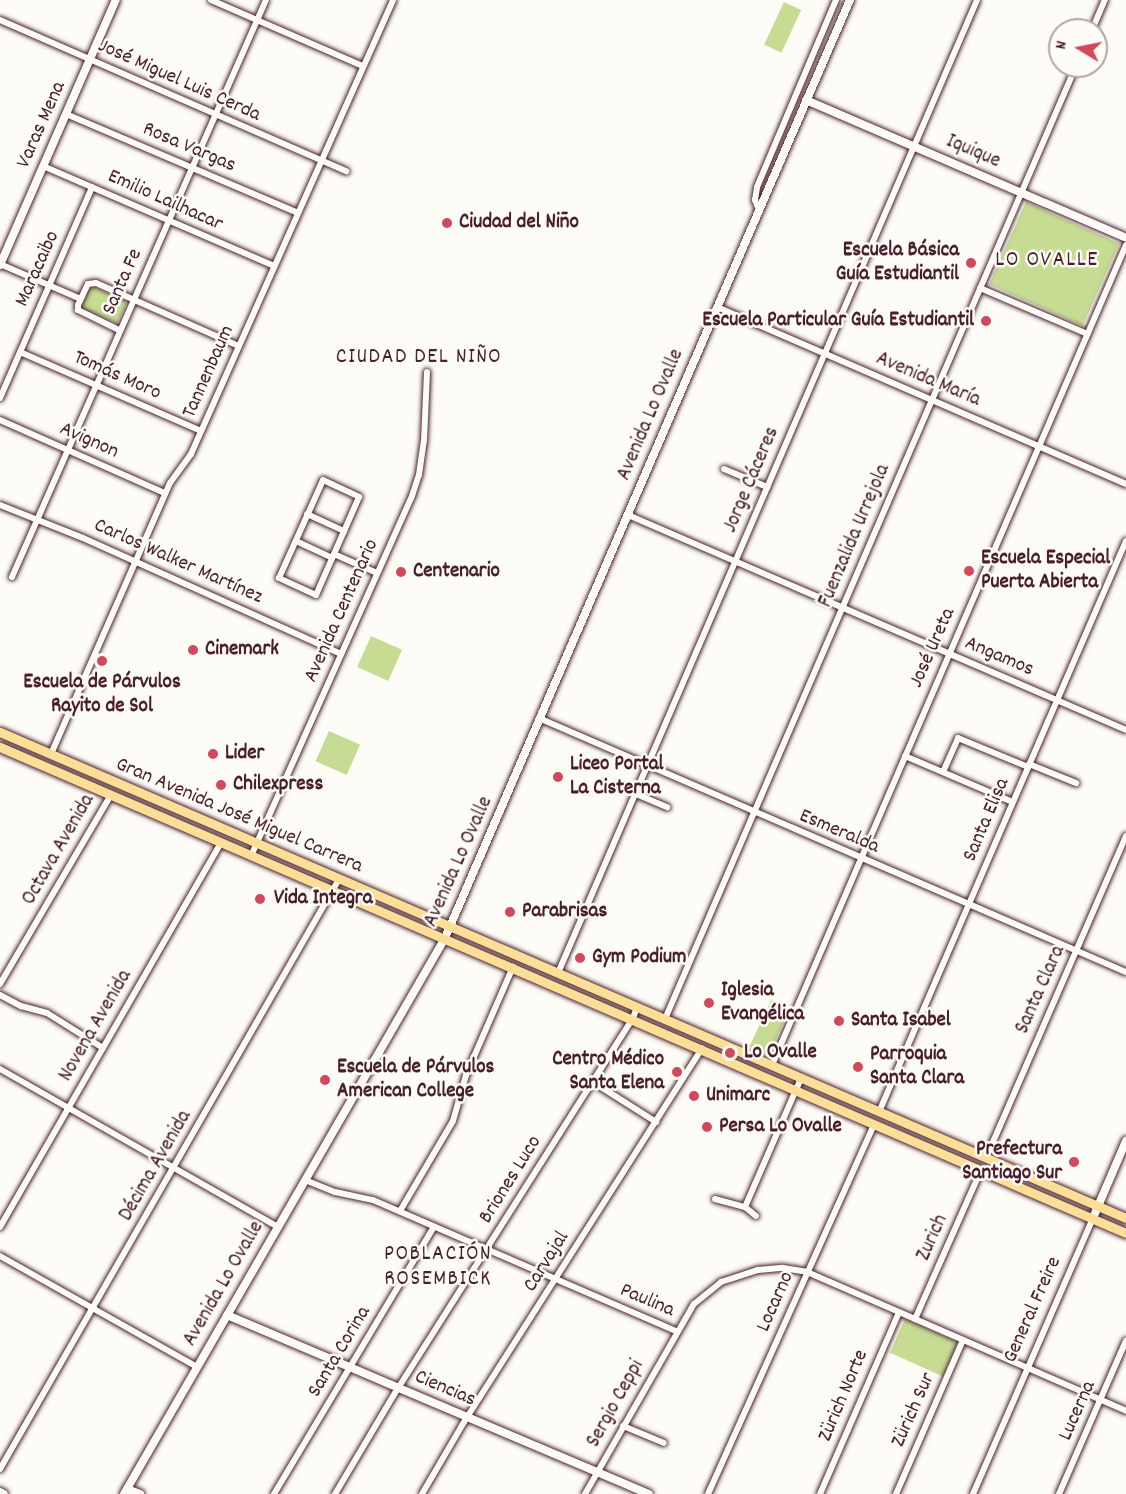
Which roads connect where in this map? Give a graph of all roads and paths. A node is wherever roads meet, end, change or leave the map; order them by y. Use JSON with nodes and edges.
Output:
{"nodes":[{"id":1,"x":116,"y":0,"type":"edge"},
{"id":2,"x":211,"y":0,"type":"edge"},
{"id":3,"x":266,"y":0,"type":"edge"},
{"id":4,"x":393,"y":0,"type":"edge"},
{"id":5,"x":836,"y":0,"type":"edge"},
{"id":6,"x":850,"y":0,"type":"edge"},
{"id":7,"x":977,"y":0,"type":"edge"},
{"id":8,"x":1105,"y":0,"type":"edge"},
{"id":9,"x":1097,"y":18,"type":"edge"},
{"id":10,"x":0,"y":20,"type":"edge"},
{"id":11,"x":258,"y":20,"type":"junction"},
{"id":12,"x":90,"y":60,"type":"junction"},
{"id":13,"x":363,"y":66,"type":"junction"},
{"id":14,"x":1071,"y":78,"type":"edge"},
{"id":15,"x":806,"y":100,"type":"junction"},
{"id":16,"x":66,"y":114,"type":"junction"},
{"id":17,"x":215,"y":115,"type":"junction"},
{"id":18,"x":914,"y":147,"type":"junction"},
{"id":19,"x":321,"y":161,"type":"junction"},
{"id":20,"x":43,"y":166,"type":"junction"},
{"id":21,"x":192,"y":168,"type":"junction"},
{"id":22,"x":346,"y":171,"type":"dead end"},
{"id":23,"x":92,"y":187,"type":"junction"},
{"id":24,"x":1021,"y":193,"type":"junction"},
{"id":25,"x":759,"y":210,"type":"junction"},
{"id":26,"x":298,"y":213,"type":"junction"},
{"id":27,"x":168,"y":221,"type":"junction"},
{"id":28,"x":1126,"y":238,"type":"edge"},
{"id":29,"x":1126,"y":245,"type":"edge"},
{"id":30,"x":0,"y":264,"type":"edge"},
{"id":31,"x":274,"y":266,"type":"junction"},
{"id":32,"x":49,"y":285,"type":"junction"},
{"id":33,"x":980,"y":288,"type":"junction"},
{"id":34,"x":81,"y":298,"type":"junction"},
{"id":35,"x":133,"y":300,"type":"junction"},
{"id":36,"x":717,"y":307,"type":"junction"},
{"id":37,"x":119,"y":330,"type":"junction"},
{"id":38,"x":1088,"y":334,"type":"junction"},
{"id":39,"x":239,"y":346,"type":"junction"},
{"id":40,"x":20,"y":352,"type":"junction"},
{"id":41,"x":825,"y":353,"type":"junction"},
{"id":42,"x":427,"y":372,"type":"dead end"},
{"id":43,"x":95,"y":384,"type":"junction"},
{"id":44,"x":0,"y":398,"type":"edge"},
{"id":45,"x":932,"y":400,"type":"junction"},
{"id":46,"x":0,"y":420,"type":"edge"},
{"id":47,"x":201,"y":431,"type":"junction"},
{"id":48,"x":1040,"y":446,"type":"junction"},
{"id":49,"x":67,"y":449,"type":"junction"},
{"id":50,"x":724,"y":469,"type":"dead end"},
{"id":51,"x":1126,"y":484,"type":"edge"},
{"id":52,"x":767,"y":487,"type":"junction"},
{"id":53,"x":165,"y":493,"type":"junction"},
{"id":54,"x":0,"y":505,"type":"edge"},
{"id":55,"x":308,"y":514,"type":"junction"},
{"id":56,"x":628,"y":515,"type":"junction"},
{"id":57,"x":37,"y":518,"type":"junction"},
{"id":58,"x":344,"y":531,"type":"junction"},
{"id":59,"x":296,"y":541,"type":"junction"},
{"id":60,"x":1126,"y":541,"type":"edge"},
{"id":61,"x":333,"y":556,"type":"junction"},
{"id":62,"x":135,"y":561,"type":"junction"},
{"id":63,"x":735,"y":561,"type":"junction"},
{"id":64,"x":377,"y":573,"type":"junction"},
{"id":65,"x":12,"y":578,"type":"dead end"},
{"id":66,"x":843,"y":607,"type":"junction"},
{"id":67,"x":949,"y":653,"type":"junction"},
{"id":68,"x":341,"y":654,"type":"junction"},
{"id":69,"x":1057,"y":700,"type":"junction"},
{"id":70,"x":541,"y":719,"type":"junction"},
{"id":71,"x":1126,"y":730,"type":"edge"},
{"id":72,"x":0,"y":732,"type":"edge"},
{"id":73,"x":13,"y":738,"type":"junction"},
{"id":74,"x":0,"y":745,"type":"edge"},
{"id":75,"x":51,"y":754,"type":"junction"},
{"id":76,"x":905,"y":756,"type":"junction"},
{"id":77,"x":648,"y":766,"type":"junction"},
{"id":78,"x":1029,"y":766,"type":"junction"},
{"id":79,"x":943,"y":772,"type":"junction"},
{"id":80,"x":1076,"y":783,"type":"dead end"},
{"id":81,"x":636,"y":794,"type":"junction"},
{"id":82,"x":111,"y":795,"type":"junction"},
{"id":83,"x":1013,"y":802,"type":"junction"},
{"id":84,"x":667,"y":807,"type":"dead end"},
{"id":85,"x":754,"y":813,"type":"junction"},
{"id":86,"x":1126,"y":836,"type":"edge"},
{"id":87,"x":221,"y":843,"type":"junction"},
{"id":88,"x":257,"y":844,"type":"junction"},
{"id":89,"x":251,"y":856,"type":"junction"},
{"id":90,"x":860,"y":859,"type":"junction"},
{"id":91,"x":339,"y":879,"type":"junction"},
{"id":92,"x":333,"y":891,"type":"junction"},
{"id":93,"x":969,"y":905,"type":"junction"},
{"id":94,"x":451,"y":926,"type":"junction"},
{"id":95,"x":445,"y":938,"type":"junction"},
{"id":96,"x":1076,"y":951,"type":"junction"},
{"id":97,"x":513,"y":968,"type":"junction"},
{"id":98,"x":1126,"y":972,"type":"edge"},
{"id":99,"x":558,"y":973,"type":"junction"},
{"id":100,"x":542,"y":980,"type":"junction"},
{"id":101,"x":0,"y":984,"type":"edge"},
{"id":102,"x":0,"y":995,"type":"edge"},
{"id":103,"x":637,"y":1007,"type":"junction"},
{"id":104,"x":633,"y":1018,"type":"junction"},
{"id":105,"x":665,"y":1019,"type":"junction"},
{"id":106,"x":103,"y":1048,"type":"junction"},
{"id":107,"x":702,"y":1048,"type":"junction"},
{"id":108,"x":772,"y":1065,"type":"junction"},
{"id":109,"x":0,"y":1069,"type":"edge"},
{"id":110,"x":801,"y":1078,"type":"junction"},
{"id":111,"x":593,"y":1082,"type":"junction"},
{"id":112,"x":796,"y":1090,"type":"junction"},
{"id":113,"x":68,"y":1108,"type":"junction"},
{"id":114,"x":879,"y":1112,"type":"junction"},
{"id":115,"x":656,"y":1122,"type":"junction"},
{"id":116,"x":879,"y":1126,"type":"junction"},
{"id":117,"x":1126,"y":1141,"type":"edge"},
{"id":118,"x":986,"y":1158,"type":"junction"},
{"id":119,"x":174,"y":1168,"type":"junction"},
{"id":120,"x":981,"y":1170,"type":"junction"},
{"id":121,"x":305,"y":1180,"type":"junction"},
{"id":122,"x":716,"y":1199,"type":"dead end"},
{"id":123,"x":1098,"y":1206,"type":"junction"},
{"id":124,"x":745,"y":1207,"type":"junction"},
{"id":125,"x":400,"y":1211,"type":"junction"},
{"id":126,"x":756,"y":1216,"type":"dead end"},
{"id":127,"x":1093,"y":1218,"type":"junction"},
{"id":128,"x":1126,"y":1218,"type":"edge"},
{"id":129,"x":0,"y":1227,"type":"edge"},
{"id":130,"x":278,"y":1227,"type":"junction"},
{"id":131,"x":435,"y":1227,"type":"junction"},
{"id":132,"x":1126,"y":1233,"type":"edge"},
{"id":133,"x":486,"y":1249,"type":"junction"},
{"id":134,"x":0,"y":1256,"type":"edge"},
{"id":135,"x":807,"y":1272,"type":"junction"},
{"id":136,"x":555,"y":1280,"type":"junction"},
{"id":137,"x":92,"y":1310,"type":"junction"},
{"id":138,"x":899,"y":1312,"type":"junction"},
{"id":139,"x":227,"y":1315,"type":"junction"},
{"id":140,"x":915,"y":1319,"type":"junction"},
{"id":141,"x":676,"y":1331,"type":"junction"},
{"id":142,"x":963,"y":1340,"type":"junction"},
{"id":143,"x":1126,"y":1341,"type":"edge"},
{"id":144,"x":197,"y":1367,"type":"junction"},
{"id":145,"x":1027,"y":1367,"type":"junction"},
{"id":146,"x":349,"y":1369,"type":"junction"},
{"id":147,"x":398,"y":1389,"type":"junction"},
{"id":148,"x":1101,"y":1400,"type":"junction"},
{"id":149,"x":1126,"y":1411,"type":"edge"},
{"id":150,"x":467,"y":1419,"type":"junction"},
{"id":151,"x":623,"y":1426,"type":"junction"},
{"id":152,"x":664,"y":1443,"type":"dead end"},
{"id":153,"x":0,"y":1469,"type":"edge"},
{"id":154,"x":597,"y":1472,"type":"junction"},
{"id":155,"x":125,"y":1491,"type":"edge"},
{"id":156,"x":0,"y":1492,"type":"edge"},
{"id":157,"x":4,"y":1494,"type":"edge"},
{"id":158,"x":140,"y":1494,"type":"edge"},
{"id":159,"x":274,"y":1494,"type":"edge"},
{"id":160,"x":335,"y":1494,"type":"edge"},
{"id":161,"x":422,"y":1494,"type":"edge"},
{"id":162,"x":585,"y":1494,"type":"edge"},
{"id":163,"x":649,"y":1494,"type":"edge"},
{"id":164,"x":708,"y":1494,"type":"edge"},
{"id":165,"x":820,"y":1494,"type":"edge"},
{"id":166,"x":896,"y":1494,"type":"edge"},
{"id":167,"x":972,"y":1494,"type":"edge"},
{"id":168,"x":1059,"y":1494,"type":"edge"}],
"edges":[{"from":1,"to":12,"type":"main road","name":"Varas Mena"},
{"from":2,"to":11,"type":"street"},
{"from":3,"to":11,"type":"street","name":"Santa Fe"},
{"from":4,"to":13,"type":"street","name":"Tannenbaum"},
{"from":5,"to":25,"type":"street","name":"Avenida Lo Ovalle"},
{"from":6,"to":15,"type":"main road","name":"Avenida Lo Ovalle"},
{"from":7,"to":18,"type":"street","name":"Jorge Cáceres"},
{"from":8,"to":9,"type":"street"},
{"from":10,"to":12,"type":"street","name":"José Miguel Luis Cerda"},
{"from":11,"to":13,"type":"street"},
{"from":11,"to":17,"type":"street","name":"Santa Fe"},
{"from":12,"to":16,"type":"main road","name":"Varas Mena"},
{"from":12,"to":17,"type":"street","name":"José Miguel Luis Cerda"},
{"from":13,"to":19,"type":"street","name":"Tannenbaum"},
{"from":14,"to":24,"type":"street","name":"Fuenzalida Urrejola"},
{"from":15,"to":18,"type":"main road","name":"Iquique"},
{"from":15,"to":25,"type":"main road","name":"Avenida Lo Ovalle"},
{"from":16,"to":20,"type":"main road","name":"Varas Mena"},
{"from":16,"to":21,"type":"street","name":"Rosa Vargas"},
{"from":17,"to":19,"type":"street","name":"José Miguel Luis Cerda"},
{"from":17,"to":21,"type":"street","name":"Santa Fe"},
{"from":18,"to":24,"type":"main road","name":"Iquique"},
{"from":18,"to":41,"type":"street","name":"Jorge Cáceres"},
{"from":19,"to":22,"type":"street","name":"José Miguel Luis Cerda"},
{"from":19,"to":26,"type":"street","name":"Tannenbaum"},
{"from":20,"to":23,"type":"street","name":"Emilio Lailhacar"},
{"from":20,"to":30,"type":"main road","name":"Varas Mena"},
{"from":21,"to":26,"type":"street","name":"Rosa Vargas"},
{"from":21,"to":27,"type":"street","name":"Santa Fe"},
{"from":23,"to":27,"type":"street","name":"Emilio Lailhacar"},
{"from":23,"to":32,"type":"street","name":"Maracaibo"},
{"from":24,"to":28,"type":"main road","name":"Iquique"},
{"from":24,"to":33,"type":"street","name":"Fuenzalida Urrejola"},
{"from":25,"to":36,"type":"main road","name":"Avenida Lo Ovalle"},
{"from":26,"to":31,"type":"street","name":"Tannenbaum"},
{"from":27,"to":31,"type":"street","name":"Emilio Lailhacar"},
{"from":27,"to":35,"type":"street","name":"Santa Fe"},
{"from":29,"to":38,"type":"street","name":"José Ureta"},
{"from":30,"to":32,"type":"street"},
{"from":31,"to":39,"type":"street","name":"Tannenbaum"},
{"from":32,"to":34,"type":"street"},
{"from":32,"to":40,"type":"street","name":"Maracaibo"},
{"from":33,"to":38,"type":"street"},
{"from":33,"to":45,"type":"street","name":"Fuenzalida Urrejola"},
{"from":34,"to":35,"type":"street"},
{"from":34,"to":37,"type":"street"},
{"from":35,"to":37,"type":"street","name":"Santa Fe"},
{"from":35,"to":39,"type":"street"},
{"from":36,"to":41,"type":"street","name":"Avenida María"},
{"from":36,"to":56,"type":"main road","name":"Avenida Lo Ovalle"},
{"from":37,"to":43,"type":"street","name":"Santa Fe"},
{"from":38,"to":48,"type":"street","name":"José Ureta"},
{"from":39,"to":47,"type":"street","name":"Tannenbaum"},
{"from":40,"to":43,"type":"street","name":"Tomás Moro"},
{"from":40,"to":44,"type":"street","name":"Maracaibo"},
{"from":41,"to":45,"type":"street","name":"Avenida María"},
{"from":41,"to":52,"type":"street","name":"Jorge Cáceres"},
{"from":42,"to":64,"type":"street","name":"Avenida Centenario"},
{"from":43,"to":47,"type":"street","name":"Tomás Moro"},
{"from":43,"to":49,"type":"street","name":"Santa Fe"},
{"from":45,"to":48,"type":"street","name":"Avenida María"},
{"from":45,"to":66,"type":"street","name":"Fuenzalida Urrejola"},
{"from":46,"to":49,"type":"street","name":"Avignon"},
{"from":47,"to":53,"type":"street","name":"Tannenbaum"},
{"from":48,"to":51,"type":"street","name":"Avenida María"},
{"from":48,"to":67,"type":"street","name":"José Ureta"},
{"from":49,"to":53,"type":"street","name":"Avignon"},
{"from":49,"to":57,"type":"street","name":"Santa Fe"},
{"from":50,"to":52,"type":"street"},
{"from":52,"to":63,"type":"street","name":"Jorge Cáceres"},
{"from":53,"to":62,"type":"street","name":"Tannenbaum"},
{"from":54,"to":57,"type":"street","name":"Carlos Walker Martínez"},
{"from":55,"to":58,"type":"street"},
{"from":55,"to":58,"type":"street"},
{"from":55,"to":59,"type":"street"},
{"from":56,"to":63,"type":"street","name":"Angamos"},
{"from":56,"to":70,"type":"main road","name":"Avenida Lo Ovalle"},
{"from":57,"to":62,"type":"street","name":"Carlos Walker Martínez"},
{"from":57,"to":65,"type":"street","name":"Santa Fe"},
{"from":58,"to":61,"type":"street"},
{"from":59,"to":61,"type":"street"},
{"from":59,"to":61,"type":"street"},
{"from":60,"to":69,"type":"street","name":"Santa Elisa"},
{"from":61,"to":64,"type":"street"},
{"from":62,"to":68,"type":"street","name":"Carlos Walker Martínez"},
{"from":62,"to":75,"type":"street","name":"Tannenbaum"},
{"from":63,"to":66,"type":"street","name":"Angamos"},
{"from":63,"to":77,"type":"street","name":"Jorge Cáceres"},
{"from":64,"to":68,"type":"street","name":"Avenida Centenario"},
{"from":66,"to":67,"type":"street","name":"Angamos"},
{"from":66,"to":85,"type":"street","name":"Fuenzalida Urrejola"},
{"from":67,"to":69,"type":"street","name":"Angamos"},
{"from":67,"to":76,"type":"street","name":"José Ureta"},
{"from":68,"to":88,"type":"street","name":"Avenida Centenario"},
{"from":69,"to":71,"type":"street","name":"Angamos"},
{"from":69,"to":78,"type":"street","name":"Santa Elisa"},
{"from":70,"to":77,"type":"street","name":"Esmeralda"},
{"from":70,"to":94,"type":"main road","name":"Avenida Lo Ovalle"},
{"from":72,"to":73,"type":"main road","name":"Gran Avenida José Miguel Carrera"},
{"from":73,"to":74,"type":"main road"},
{"from":73,"to":75,"type":"main road","name":"Gran Avenida José Miguel Carrera"},
{"from":74,"to":82,"type":"main road","name":"Gran Avenida José Miguel Carrera"},
{"from":75,"to":88,"type":"main road","name":"Gran Avenida José Miguel Carrera"},
{"from":76,"to":79,"type":"street"},
{"from":76,"to":90,"type":"street","name":"José Ureta"},
{"from":77,"to":81,"type":"street","name":"Jorge Cáceres"},
{"from":77,"to":85,"type":"street","name":"Esmeralda"},
{"from":78,"to":79,"type":"street"},
{"from":78,"to":80,"type":"street"},
{"from":78,"to":83,"type":"street","name":"Santa Elisa"},
{"from":79,"to":83,"type":"street"},
{"from":81,"to":84,"type":"street"},
{"from":81,"to":99,"type":"street","name":"Jorge Cáceres"},
{"from":82,"to":87,"type":"main road","name":"Gran Avenida José Miguel Carrera"},
{"from":82,"to":101,"type":"street","name":"Octava Avenida"},
{"from":83,"to":93,"type":"street","name":"Santa Elisa"},
{"from":85,"to":90,"type":"street","name":"Esmeralda"},
{"from":85,"to":105,"type":"street","name":"Fuenzalida Urrejola"},
{"from":86,"to":96,"type":"street","name":"Santa Clara"},
{"from":87,"to":89,"type":"main road","name":"Gran Avenida José Miguel Carrera"},
{"from":87,"to":106,"type":"street","name":"Novena Avenida"},
{"from":88,"to":89,"type":"street","name":"Avenida Centenario"},
{"from":88,"to":91,"type":"main road","name":"Gran Avenida José Miguel Carrera"},
{"from":89,"to":92,"type":"main road","name":"Gran Avenida José Miguel Carrera"},
{"from":90,"to":93,"type":"street","name":"Esmeralda"},
{"from":90,"to":108,"type":"street","name":"José Ureta"},
{"from":91,"to":92,"type":"street","name":"Décima Avenida"},
{"from":91,"to":94,"type":"main road","name":"Gran Avenida José Miguel Carrera"},
{"from":92,"to":95,"type":"main road","name":"Gran Avenida José Miguel Carrera"},
{"from":92,"to":119,"type":"street","name":"Décima Avenida"},
{"from":93,"to":96,"type":"street","name":"Esmeralda"},
{"from":93,"to":114,"type":"street","name":"Santa Elisa"},
{"from":94,"to":95,"type":"main road","name":"Avenida Lo Ovalle"},
{"from":94,"to":99,"type":"main road","name":"Gran Avenida José Miguel Carrera"},
{"from":95,"to":97,"type":"main road","name":"Gran Avenida José Miguel Carrera"},
{"from":95,"to":121,"type":"main road","name":"Avenida Lo Ovalle"},
{"from":96,"to":98,"type":"street","name":"Esmeralda"},
{"from":96,"to":118,"type":"street","name":"Santa Clara"},
{"from":97,"to":100,"type":"main road","name":"Gran Avenida José Miguel Carrera"},
{"from":97,"to":125,"type":"street"},
{"from":99,"to":100,"type":"main road"},
{"from":99,"to":103,"type":"main road","name":"Gran Avenida José Miguel Carrera"},
{"from":100,"to":104,"type":"main road","name":"Gran Avenida José Miguel Carrera"},
{"from":102,"to":106,"type":"street"},
{"from":103,"to":104,"type":"street","name":"Briones Luco"},
{"from":103,"to":105,"type":"main road","name":"Gran Avenida José Miguel Carrera"},
{"from":104,"to":107,"type":"main road","name":"Gran Avenida José Miguel Carrera"},
{"from":104,"to":111,"type":"street","name":"Briones Luco"},
{"from":105,"to":108,"type":"main road","name":"Gran Avenida José Miguel Carrera"},
{"from":106,"to":113,"type":"street","name":"Novena Avenida"},
{"from":107,"to":112,"type":"main road","name":"Gran Avenida José Miguel Carrera"},
{"from":107,"to":115,"type":"street","name":"Carvajal"},
{"from":108,"to":110,"type":"main road","name":"Gran Avenida José Miguel Carrera"},
{"from":109,"to":113,"type":"street"},
{"from":110,"to":112,"type":"street"},
{"from":110,"to":114,"type":"main road","name":"Gran Avenida José Miguel Carrera"},
{"from":111,"to":115,"type":"street"},
{"from":111,"to":133,"type":"street","name":"Briones Luco"},
{"from":112,"to":116,"type":"main road","name":"Gran Avenida José Miguel Carrera"},
{"from":112,"to":124,"type":"street"},
{"from":113,"to":119,"type":"street"},
{"from":113,"to":129,"type":"street","name":"Novena Avenida"},
{"from":114,"to":116,"type":"main road"},
{"from":114,"to":118,"type":"main road","name":"Gran Avenida José Miguel Carrera"},
{"from":115,"to":136,"type":"street","name":"Carvajal"},
{"from":116,"to":120,"type":"main road","name":"Gran Avenida José Miguel Carrera"},
{"from":116,"to":135,"type":"street","name":"Locarno"},
{"from":117,"to":123,"type":"main road","name":"General Freire"},
{"from":118,"to":123,"type":"main road","name":"Gran Avenida José Miguel Carrera"},
{"from":119,"to":130,"type":"street"},
{"from":119,"to":137,"type":"street","name":"Décima Avenida"},
{"from":120,"to":127,"type":"main road","name":"Gran Avenida José Miguel Carrera"},
{"from":120,"to":140,"type":"street","name":"Zurich"},
{"from":121,"to":125,"type":"street","name":"Paulina"},
{"from":121,"to":130,"type":"main road","name":"Avenida Lo Ovalle"},
{"from":122,"to":124,"type":"street"},
{"from":123,"to":127,"type":"main road","name":"General Freire"},
{"from":123,"to":128,"type":"main road","name":"Gran Avenida José Miguel Carrera"},
{"from":124,"to":126,"type":"street"},
{"from":125,"to":131,"type":"street","name":"Paulina"},
{"from":127,"to":132,"type":"main road","name":"Gran Avenida José Miguel Carrera"},
{"from":127,"to":145,"type":"street","name":"General Freire"},
{"from":130,"to":139,"type":"main road","name":"Avenida Lo Ovalle"},
{"from":131,"to":133,"type":"street","name":"Paulina"},
{"from":131,"to":146,"type":"street","name":"Santa Corina"},
{"from":133,"to":136,"type":"street","name":"Paulina"},
{"from":133,"to":147,"type":"street","name":"Briones Luco"},
{"from":134,"to":137,"type":"street"},
{"from":135,"to":138,"type":"street","name":"Paulina"},
{"from":135,"to":141,"type":"street","name":"Paulina"},
{"from":135,"to":164,"type":"street","name":"Locarno"},
{"from":136,"to":141,"type":"street","name":"Paulina"},
{"from":136,"to":150,"type":"street","name":"Carvajal"},
{"from":137,"to":144,"type":"street"},
{"from":137,"to":153,"type":"street","name":"Décima Avenida"},
{"from":138,"to":140,"type":"street","name":"Paulina"},
{"from":138,"to":165,"type":"street","name":"Zürich Norte"},
{"from":139,"to":144,"type":"main road","name":"Avenida Lo Ovalle"},
{"from":139,"to":146,"type":"main road","name":"Ciencias"},
{"from":140,"to":142,"type":"street","name":"Paulina"},
{"from":141,"to":151,"type":"street","name":"Sergio Ceppi"},
{"from":142,"to":145,"type":"street","name":"Paulina"},
{"from":142,"to":166,"type":"street","name":"Zürich Sur"},
{"from":143,"to":148,"type":"street","name":"Lucerna"},
{"from":144,"to":155,"type":"main road","name":"Avenida Lo Ovalle"},
{"from":145,"to":148,"type":"street","name":"Paulina"},
{"from":145,"to":167,"type":"street","name":"General Freire"},
{"from":146,"to":147,"type":"main road","name":"Ciencias"},
{"from":146,"to":159,"type":"street","name":"Santa Corina"},
{"from":147,"to":150,"type":"main road","name":"Ciencias"},
{"from":147,"to":160,"type":"street","name":"Briones Luco"},
{"from":148,"to":149,"type":"street","name":"Paulina"},
{"from":148,"to":168,"type":"street","name":"Lucerna"},
{"from":150,"to":154,"type":"main road","name":"Ciencias"},
{"from":150,"to":161,"type":"street","name":"Carvajal"},
{"from":151,"to":152,"type":"street"},
{"from":151,"to":154,"type":"street","name":"Sergio Ceppi"},
{"from":154,"to":162,"type":"street","name":"Sergio Ceppi"},
{"from":154,"to":163,"type":"main road","name":"Ciencias"},
{"from":155,"to":158,"type":"main road"},
{"from":156,"to":157,"type":"main road"}]}
